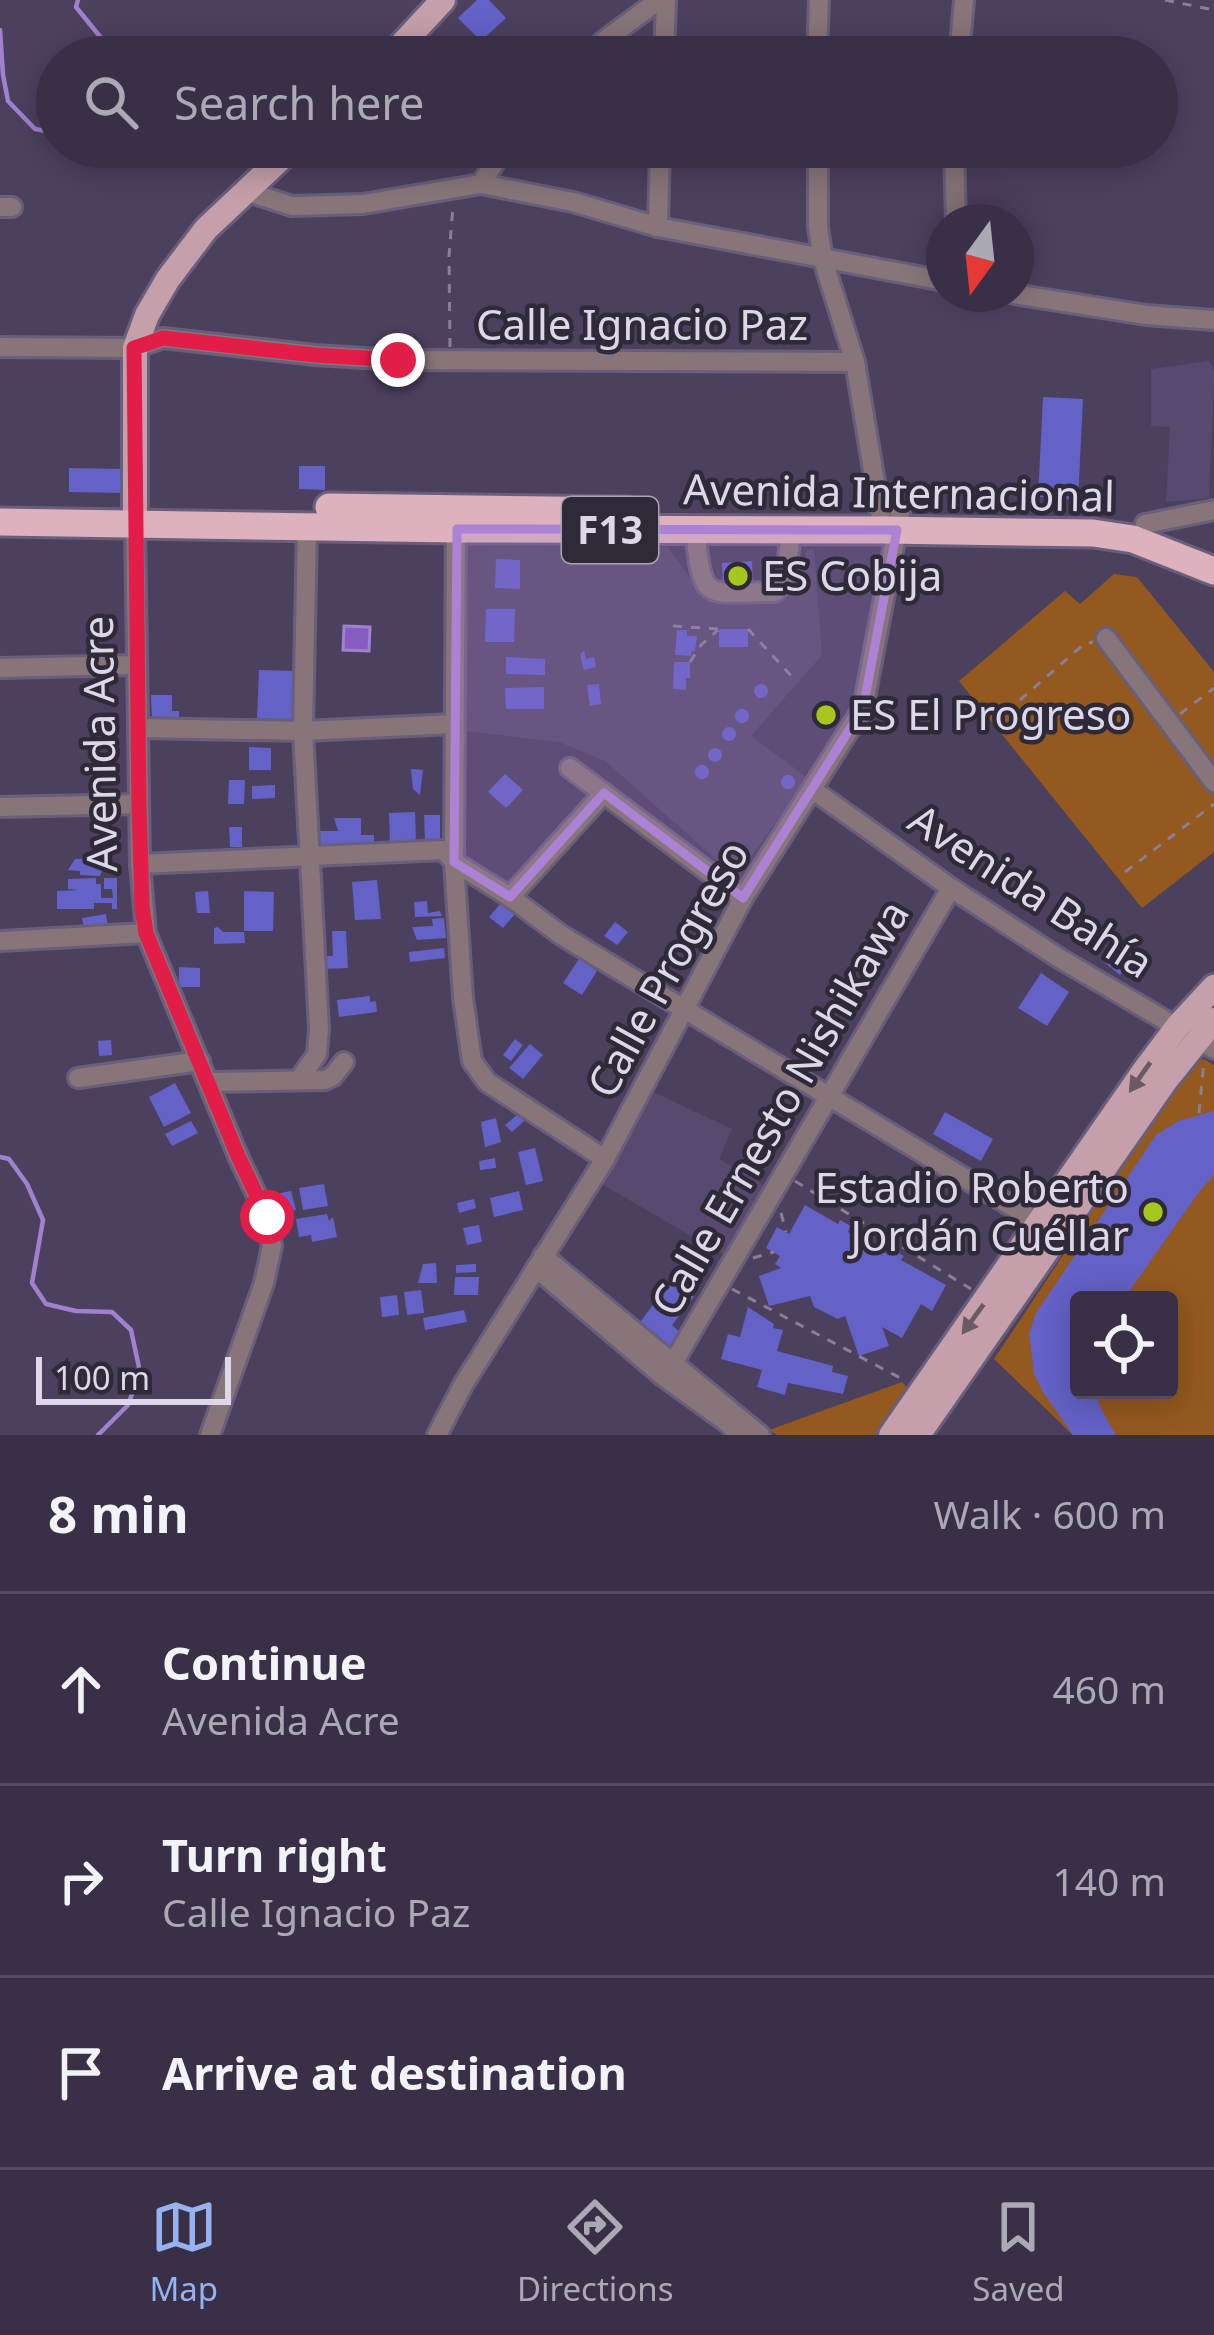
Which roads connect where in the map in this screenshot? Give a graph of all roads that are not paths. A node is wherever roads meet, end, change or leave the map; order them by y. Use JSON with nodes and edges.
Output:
{"nodes":[{"id":1,"x":443,"y":0,"type":"edge"},
{"id":2,"x":662,"y":0,"type":"edge"},
{"id":3,"x":819,"y":0,"type":"edge"},
{"id":4,"x":964,"y":0,"type":"edge"},
{"id":5,"x":410,"y":36,"type":"edge"},
{"id":6,"x":610,"y":36,"type":"edge"},
{"id":7,"x":663,"y":36,"type":"edge"},
{"id":8,"x":818,"y":36,"type":"edge"},
{"id":9,"x":961,"y":36,"type":"edge"},
{"id":10,"x":270,"y":168,"type":"edge"},
{"id":11,"x":491,"y":168,"type":"edge"},
{"id":12,"x":659,"y":168,"type":"edge"},
{"id":13,"x":818,"y":168,"type":"edge"},
{"id":14,"x":955,"y":168,"type":"edge"},
{"id":15,"x":481,"y":184,"type":"junction"},
{"id":16,"x":245,"y":191,"type":"junction"},
{"id":17,"x":956,"y":204,"type":"edge"},
{"id":18,"x":658,"y":227,"type":"junction"},
{"id":19,"x":823,"y":260,"type":"junction"},
{"id":20,"x":926,"y":278,"type":"edge"},
{"id":21,"x":1034,"y":297,"type":"edge"},
{"id":22,"x":1212,"y":324,"type":"edge"},
{"id":23,"x":0,"y":347,"type":"edge"},
{"id":24,"x":134,"y":348,"type":"junction"},
{"id":25,"x":855,"y":362,"type":"junction"},
{"id":26,"x":0,"y":503,"type":"edge"},
{"id":27,"x":1214,"y":510,"type":"edge"},
{"id":28,"x":135,"y":513,"type":"junction"},
{"id":29,"x":457,"y":519,"type":"junction"},
{"id":30,"x":0,"y":522,"type":"edge"},
{"id":31,"x":890,"y":522,"type":"junction"},
{"id":32,"x":1145,"y":524,"type":"junction"},
{"id":33,"x":307,"y":525,"type":"junction"},
{"id":34,"x":695,"y":530,"type":"junction"},
{"id":35,"x":791,"y":530,"type":"junction"},
{"id":36,"x":1214,"y":549,"type":"edge"},
{"id":37,"x":1214,"y":571,"type":"edge"},
{"id":38,"x":1106,"y":638,"type":"road end"},
{"id":39,"x":137,"y":665,"type":"junction"},
{"id":40,"x":0,"y":668,"type":"edge"},
{"id":41,"x":454,"y":724,"type":"junction"},
{"id":42,"x":139,"y":728,"type":"junction"},
{"id":43,"x":303,"y":731,"type":"junction"},
{"id":44,"x":570,"y":767,"type":"dead end"},
{"id":45,"x":1214,"y":782,"type":"edge"},
{"id":46,"x":813,"y":790,"type":"junction"},
{"id":47,"x":604,"y":793,"type":"junction"},
{"id":48,"x":139,"y":804,"type":"junction"},
{"id":49,"x":0,"y":807,"type":"edge"},
{"id":50,"x":309,"y":858,"type":"junction"},
{"id":51,"x":454,"y":862,"type":"junction"},
{"id":52,"x":140,"y":864,"type":"junction"},
{"id":53,"x":951,"y":888,"type":"junction"},
{"id":54,"x":510,"y":897,"type":"junction"},
{"id":55,"x":743,"y":898,"type":"junction"},
{"id":56,"x":146,"y":933,"type":"junction"},
{"id":57,"x":0,"y":941,"type":"edge"},
{"id":58,"x":1214,"y":987,"type":"edge"},
{"id":59,"x":683,"y":1011,"type":"junction"},
{"id":60,"x":1203,"y":1036,"type":"edge"},
{"id":61,"x":200,"y":1061,"type":"junction"},
{"id":62,"x":344,"y":1062,"type":"dead end"},
{"id":63,"x":78,"y":1078,"type":"dead end"},
{"id":64,"x":299,"y":1080,"type":"junction"},
{"id":65,"x":208,"y":1082,"type":"junction"},
{"id":66,"x":827,"y":1097,"type":"junction"},
{"id":67,"x":605,"y":1159,"type":"junction"},
{"id":68,"x":1049,"y":1229,"type":"junction"},
{"id":69,"x":539,"y":1262,"type":"junction"},
{"id":70,"x":672,"y":1365,"type":"junction"},
{"id":71,"x":210,"y":1435,"type":"edge"},
{"id":72,"x":437,"y":1435,"type":"edge"},
{"id":73,"x":738,"y":1435,"type":"edge"},
{"id":74,"x":760,"y":1435,"type":"edge"},
{"id":75,"x":891,"y":1435,"type":"edge"},
{"id":76,"x":918,"y":1435,"type":"edge"}],
"edges":[{"from":1,"to":5,"type":"main road"},
{"from":2,"to":6,"type":"street"},
{"from":2,"to":7,"type":"street"},
{"from":3,"to":8,"type":"street"},
{"from":4,"to":9,"type":"street"},
{"from":10,"to":16,"type":"main road","name":"Avenida Acre"},
{"from":11,"to":15,"type":"street"},
{"from":12,"to":18,"type":"street"},
{"from":13,"to":19,"type":"street"},
{"from":14,"to":17,"type":"street"},
{"from":15,"to":16,"type":"street"},
{"from":15,"to":18,"type":"street"},
{"from":16,"to":24,"type":"main road","name":"Avenida Acre"},
{"from":18,"to":19,"type":"street"},
{"from":19,"to":20,"type":"street"},
{"from":19,"to":25,"type":"street"},
{"from":21,"to":22,"type":"street"},
{"from":23,"to":24,"type":"street","name":"Calle Ignacio Paz"},
{"from":24,"to":25,"type":"street","name":"Calle Ignacio Paz"},
{"from":24,"to":28,"type":"main road","name":"Avenida Acre"},
{"from":25,"to":31,"type":"street"},
{"from":26,"to":28,"type":"highway","name":"Avenida Internacional","number":"F13"},
{"from":27,"to":32,"type":"street"},
{"from":28,"to":29,"type":"highway","name":"Avenida Internacional","number":"F13"},
{"from":28,"to":30,"type":"highway","name":"Avenida Internacional","number":"F13"},
{"from":28,"to":33,"type":"highway","name":"Avenida Internacional","number":"F13"},
{"from":28,"to":39,"type":"street","name":"Avenida Acre"},
{"from":29,"to":31,"type":"highway","name":"Avenida Internacional","number":"F13"},
{"from":29,"to":33,"type":"highway","name":"Avenida Internacional","number":"F13"},
{"from":29,"to":34,"type":"highway","name":"Avenida Internacional","number":"F13"},
{"from":29,"to":41,"type":"street"},
{"from":31,"to":32,"type":"highway","name":"Avenida Internacional","number":"F13"},
{"from":31,"to":35,"type":"highway","name":"Avenida Internacional","number":"F13"},
{"from":31,"to":37,"type":"highway","name":"Avenida Internacional","number":"F13"},
{"from":31,"to":46,"type":"street","name":"Calle Progreso"},
{"from":32,"to":36,"type":"highway","name":"Avenida Internacional","number":"F13"},
{"from":33,"to":43,"type":"street"},
{"from":34,"to":35,"type":"highway","name":"Avenida Internacional","number":"F13"},
{"from":34,"to":35,"type":"street"},
{"from":38,"to":45,"type":"street"},
{"from":39,"to":40,"type":"street"},
{"from":39,"to":42,"type":"street","name":"Avenida Acre"},
{"from":41,"to":43,"type":"street"},
{"from":41,"to":51,"type":"street"},
{"from":42,"to":43,"type":"street"},
{"from":42,"to":48,"type":"street","name":"Avenida Acre"},
{"from":43,"to":50,"type":"street"},
{"from":44,"to":47,"type":"street"},
{"from":46,"to":53,"type":"street","name":"Avenida Bahía"},
{"from":46,"to":55,"type":"street","name":"Calle Progreso"},
{"from":47,"to":54,"type":"street"},
{"from":47,"to":55,"type":"street"},
{"from":48,"to":49,"type":"street"},
{"from":48,"to":52,"type":"street","name":"Avenida Acre"},
{"from":50,"to":51,"type":"street"},
{"from":50,"to":52,"type":"street"},
{"from":50,"to":64,"type":"street"},
{"from":51,"to":54,"type":"street"},
{"from":51,"to":67,"type":"street"},
{"from":52,"to":56,"type":"street","name":"Avenida Acre"},
{"from":53,"to":60,"type":"street","name":"Avenida Bahía"},
{"from":53,"to":66,"type":"street","name":"Calle Ernesto Nishikawa"},
{"from":54,"to":59,"type":"street"},
{"from":55,"to":59,"type":"street","name":"Calle Progreso"},
{"from":56,"to":57,"type":"street"},
{"from":56,"to":61,"type":"street","name":"Avenida Acre"},
{"from":58,"to":60,"type":"main road"},
{"from":59,"to":66,"type":"street"},
{"from":59,"to":67,"type":"street","name":"Calle Progreso"},
{"from":60,"to":68,"type":"main road"},
{"from":61,"to":63,"type":"street"},
{"from":61,"to":65,"type":"street","name":"Avenida Acre"},
{"from":62,"to":64,"type":"street"},
{"from":64,"to":65,"type":"street"},
{"from":65,"to":71,"type":"street","name":"Avenida Acre"},
{"from":66,"to":68,"type":"street"},
{"from":66,"to":70,"type":"street","name":"Calle Ernesto Nishikawa"},
{"from":67,"to":69,"type":"street","name":"Calle Progreso"},
{"from":68,"to":75,"type":"main road","one_way":true},
{"from":68,"to":76,"type":"main road"},
{"from":69,"to":70,"type":"street"},
{"from":69,"to":72,"type":"street","name":"Calle Progreso"},
{"from":69,"to":73,"type":"street"},
{"from":70,"to":74,"type":"street"}]}
